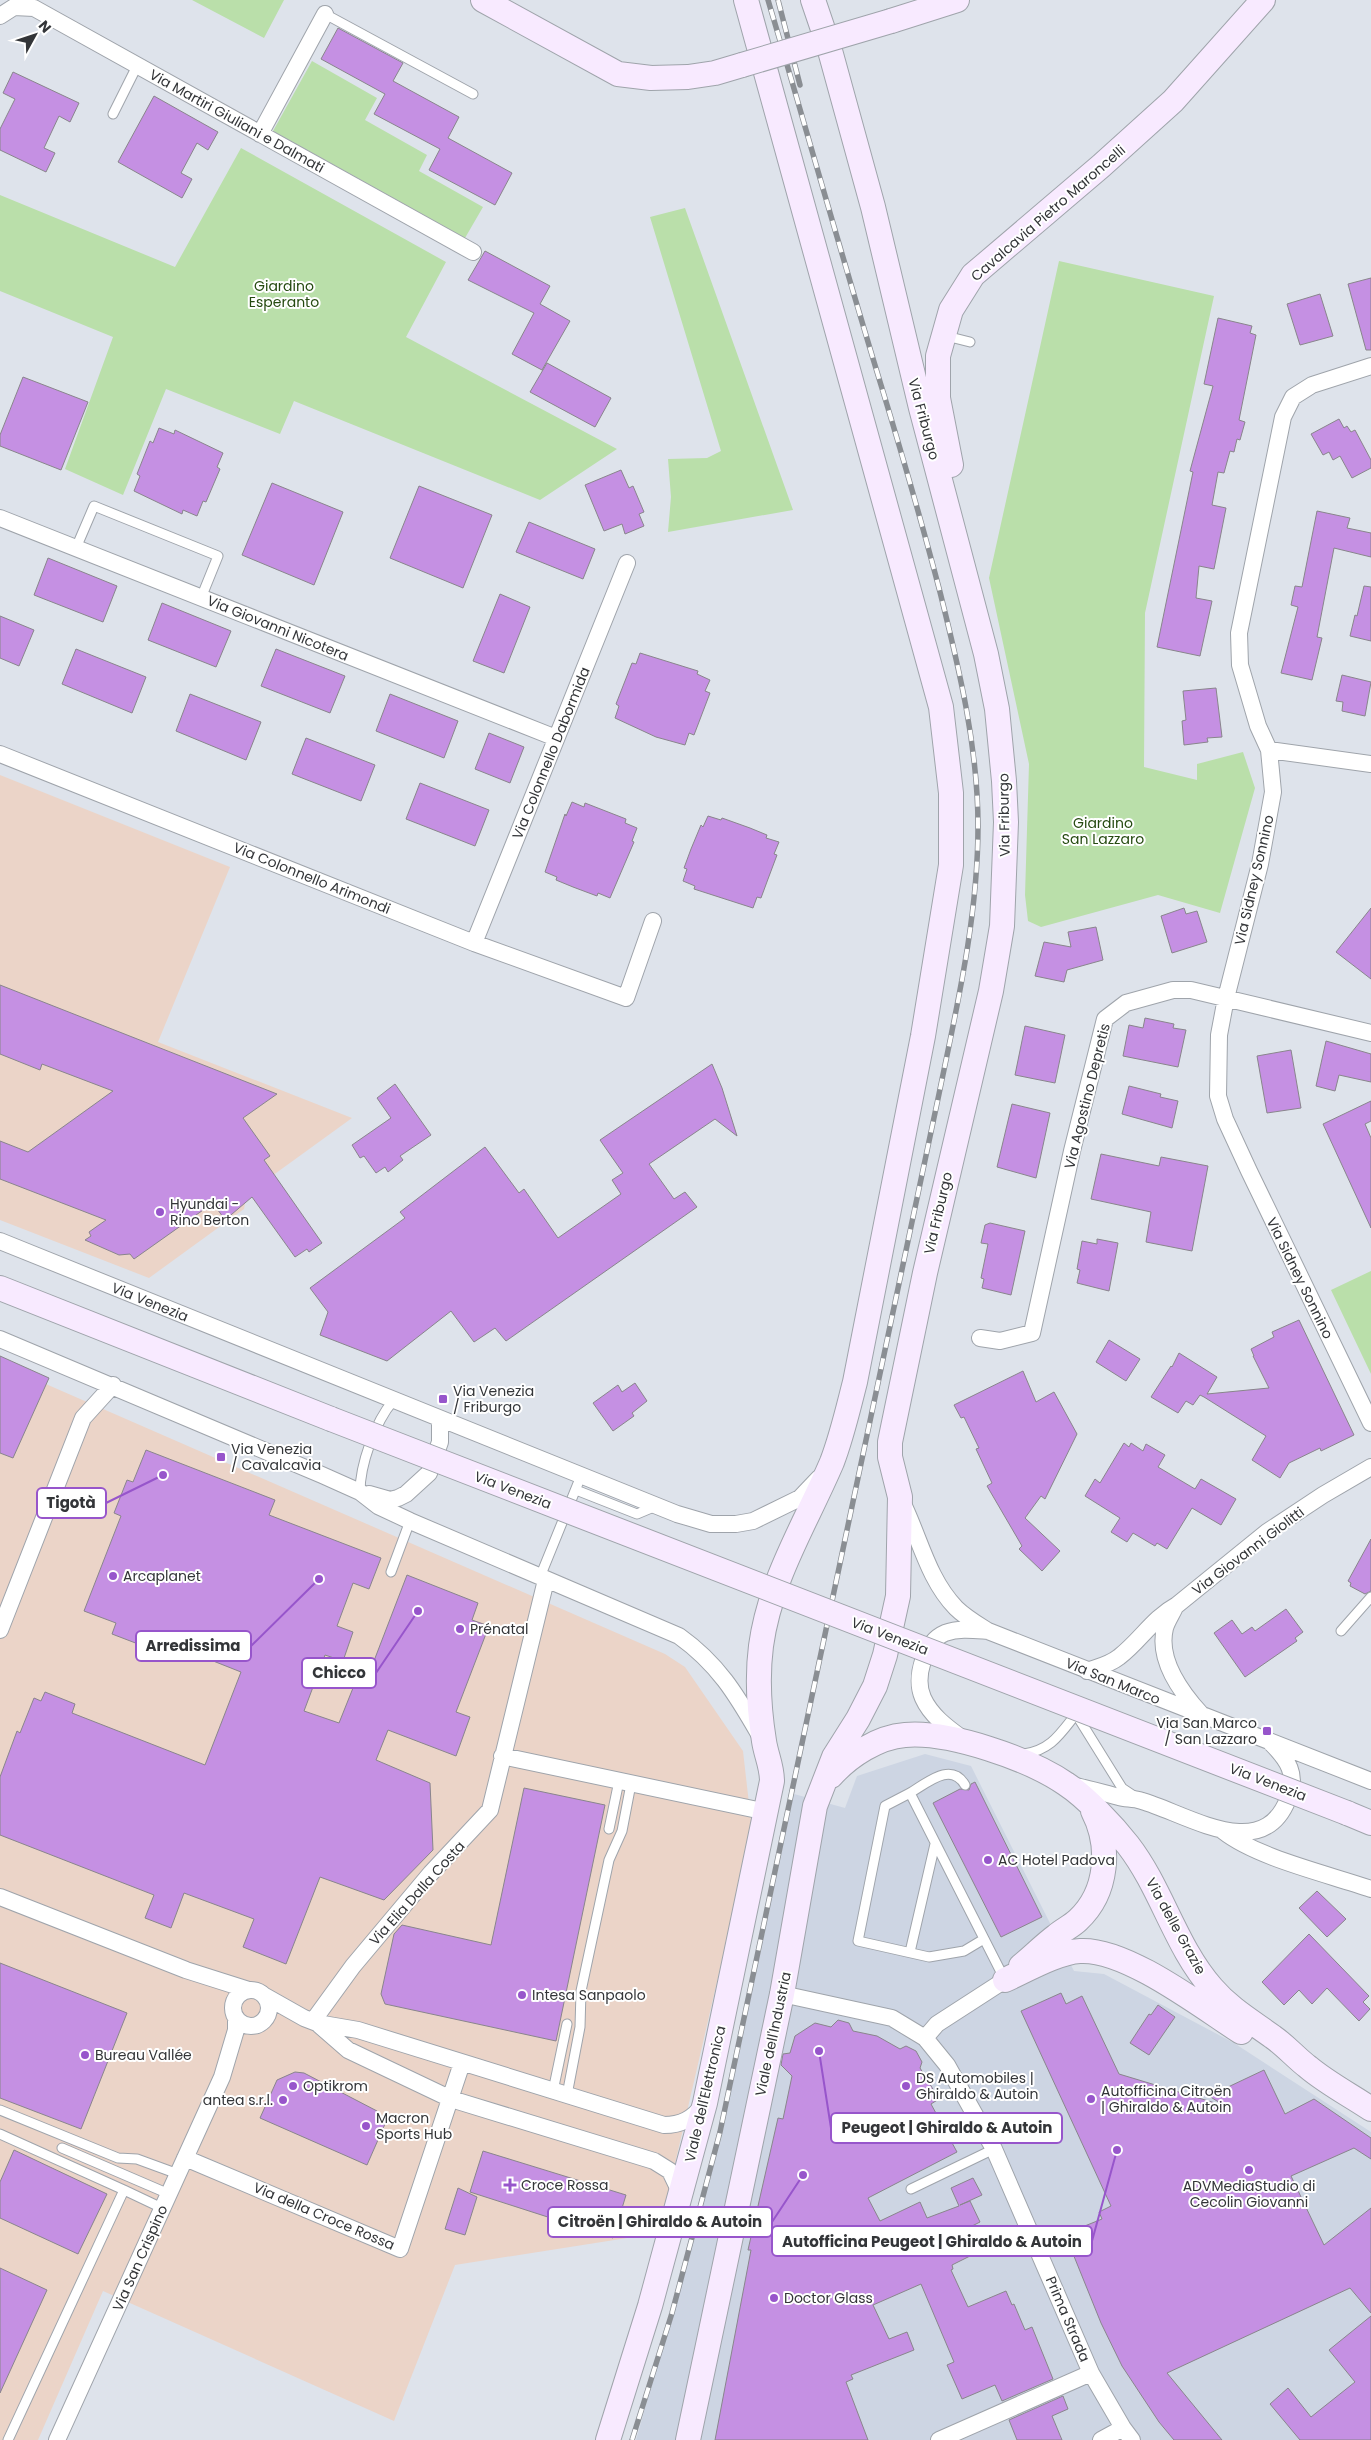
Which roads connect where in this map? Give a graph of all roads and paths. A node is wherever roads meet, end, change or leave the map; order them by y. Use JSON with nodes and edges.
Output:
{"nodes":[{"id":1,"x":483,"y":0,"type":"edge"},
{"id":2,"x":746,"y":0,"type":"edge"},
{"id":3,"x":813,"y":0,"type":"edge"},
{"id":4,"x":957,"y":0,"type":"edge"},
{"id":5,"x":1263,"y":0,"type":"edge"},
{"id":6,"x":325,"y":14,"type":"joint"},
{"id":7,"x":0,"y":16,"type":"edge"},
{"id":8,"x":137,"y":66,"type":"junction"},
{"id":9,"x":473,"y":94,"type":"dead end"},
{"id":10,"x":114,"y":114,"type":"dead end"},
{"id":11,"x":260,"y":134,"type":"junction"},
{"id":12,"x":473,"y":252,"type":"dead end"},
{"id":13,"x":943,"y":335,"type":"junction"},
{"id":14,"x":970,"y":342,"type":"dead end"},
{"id":15,"x":1371,"y":366,"type":"edge"},
{"id":16,"x":0,"y":518,"type":"edge"},
{"id":17,"x":76,"y":548,"type":"junction"},
{"id":18,"x":962,"y":561,"type":"junction"},
{"id":19,"x":627,"y":563,"type":"dead end"},
{"id":20,"x":201,"y":598,"type":"junction"},
{"id":21,"x":556,"y":738,"type":"junction"},
{"id":22,"x":1269,"y":750,"type":"junction"},
{"id":23,"x":0,"y":754,"type":"edge"},
{"id":24,"x":1371,"y":764,"type":"edge"},
{"id":25,"x":653,"y":920,"type":"dead end"},
{"id":26,"x":474,"y":943,"type":"junction"},
{"id":27,"x":1226,"y":998,"type":"junction"},
{"id":28,"x":1371,"y":1033,"type":"edge"},
{"id":29,"x":0,"y":1241,"type":"edge"},
{"id":30,"x":0,"y":1288,"type":"edge"},
{"id":31,"x":980,"y":1338,"type":"dead end"},
{"id":32,"x":0,"y":1339,"type":"edge"},
{"id":33,"x":113,"y":1385,"type":"junction"},
{"id":34,"x":393,"y":1401,"type":"junction"},
{"id":35,"x":440,"y":1420,"type":"junction"},
{"id":36,"x":1371,"y":1423,"type":"edge"},
{"id":37,"x":1371,"y":1467,"type":"edge"},
{"id":38,"x":829,"y":1468,"type":"junction"},
{"id":39,"x":578,"y":1483,"type":"junction"},
{"id":40,"x":360,"y":1492,"type":"junction"},
{"id":41,"x":900,"y":1497,"type":"junction"},
{"id":42,"x":410,"y":1521,"type":"junction"},
{"id":43,"x":392,"y":1572,"type":"dead end"},
{"id":44,"x":543,"y":1579,"type":"junction"},
{"id":45,"x":1371,"y":1597,"type":"edge"},
{"id":46,"x":1177,"y":1605,"type":"junction"},
{"id":47,"x":0,"y":1630,"type":"edge"},
{"id":48,"x":988,"y":1631,"type":"junction"},
{"id":49,"x":1341,"y":1631,"type":"dead end"},
{"id":50,"x":888,"y":1639,"type":"joint"},
{"id":51,"x":942,"y":1662,"type":"dead end"},
{"id":52,"x":1087,"y":1671,"type":"junction"},
{"id":53,"x":1076,"y":1714,"type":"junction"},
{"id":54,"x":1204,"y":1717,"type":"junction"},
{"id":55,"x":1267,"y":1739,"type":"junction"},
{"id":56,"x":764,"y":1742,"type":"junction"},
{"id":57,"x":966,"y":1742,"type":"junction"},
{"id":58,"x":502,"y":1756,"type":"junction"},
{"id":59,"x":1010,"y":1757,"type":"junction"},
{"id":60,"x":1371,"y":1781,"type":"edge"},
{"id":61,"x":625,"y":1782,"type":"junction"},
{"id":62,"x":1066,"y":1783,"type":"junction"},
{"id":63,"x":965,"y":1785,"type":"dead end"},
{"id":64,"x":822,"y":1787,"type":"junction"},
{"id":65,"x":1266,"y":1788,"type":"dead end"},
{"id":66,"x":910,"y":1794,"type":"junction"},
{"id":67,"x":1140,"y":1800,"type":"junction"},
{"id":68,"x":1091,"y":1807,"type":"junction"},
{"id":69,"x":767,"y":1812,"type":"junction"},
{"id":70,"x":1371,"y":1823,"type":"edge"},
{"id":71,"x":609,"y":1829,"type":"dead end"},
{"id":72,"x":1222,"y":1831,"type":"junction"},
{"id":73,"x":935,"y":1844,"type":"junction"},
{"id":74,"x":1371,"y":1889,"type":"edge"},
{"id":75,"x":0,"y":1897,"type":"edge"},
{"id":76,"x":984,"y":1939,"type":"junction"},
{"id":77,"x":910,"y":1952,"type":"junction"},
{"id":78,"x":186,"y":1970,"type":"junction"},
{"id":79,"x":1005,"y":1980,"type":"junction"},
{"id":80,"x":249,"y":1990,"type":"junction"},
{"id":81,"x":782,"y":1994,"type":"junction"},
{"id":82,"x":265,"y":1996,"type":"junction"},
{"id":83,"x":235,"y":2012,"type":"junction"},
{"id":84,"x":311,"y":2021,"type":"junction"},
{"id":85,"x":262,"y":2022,"type":"junction"},
{"id":86,"x":567,"y":2024,"type":"dead end"},
{"id":87,"x":925,"y":2038,"type":"junction"},
{"id":88,"x":462,"y":2063,"type":"junction"},
{"id":89,"x":1308,"y":2068,"type":"junction"},
{"id":90,"x":222,"y":2077,"type":"junction"},
{"id":91,"x":560,"y":2093,"type":"junction"},
{"id":92,"x":451,"y":2099,"type":"junction"},
{"id":93,"x":705,"y":2104,"type":"junction"},
{"id":94,"x":1371,"y":2109,"type":"edge"},
{"id":95,"x":0,"y":2110,"type":"edge"},
{"id":96,"x":0,"y":2134,"type":"edge"},
{"id":97,"x":62,"y":2148,"type":"dead end"},
{"id":98,"x":994,"y":2149,"type":"junction"},
{"id":99,"x":185,"y":2158,"type":"junction"},
{"id":100,"x":178,"y":2174,"type":"junction"},
{"id":101,"x":911,"y":2189,"type":"dead end"},
{"id":102,"x":124,"y":2190,"type":"junction"},
{"id":103,"x":682,"y":2194,"type":"junction"},
{"id":104,"x":166,"y":2201,"type":"junction"},
{"id":105,"x":1091,"y":2373,"type":"junction"},
{"id":106,"x":1127,"y":2434,"type":"edge"},
{"id":107,"x":8,"y":2440,"type":"edge"},
{"id":108,"x":57,"y":2440,"type":"edge"},
{"id":109,"x":608,"y":2440,"type":"edge"},
{"id":110,"x":688,"y":2440,"type":"edge"},
{"id":111,"x":939,"y":2440,"type":"edge"},
{"id":112,"x":1101,"y":2440,"type":"edge"}],
"edges":[{"from":1,"to":4,"type":"street","bridge":true},
{"from":2,"to":38,"type":"street"},
{"from":3,"to":18,"type":"street","name":"Via Friburgo"},
{"from":5,"to":13,"type":"street","name":"Cavalcavia Pietro Maroncelli"},
{"from":6,"to":9,"type":"lane"},
{"from":6,"to":11,"type":"street"},
{"from":7,"to":8,"type":"street","name":"Via Martiri Giuliani e Dalmati"},
{"from":8,"to":10,"type":"lane"},
{"from":8,"to":11,"type":"street","name":"Via Martiri Giuliani e Dalmati"},
{"from":11,"to":12,"type":"street","name":"Via Martiri Giuliani e Dalmati"},
{"from":13,"to":14,"type":"lane"},
{"from":13,"to":18,"type":"street","name":"Cavalcavia Pietro Maroncelli"},
{"from":15,"to":22,"type":"street","name":"Via Sidney Sonnino"},
{"from":16,"to":17,"type":"street","name":"Via Giovanni Nicotera"},
{"from":17,"to":20,"type":"street","name":"Via Giovanni Nicotera"},
{"from":17,"to":20,"type":"lane"},
{"from":18,"to":41,"type":"street","name":"Via Friburgo"},
{"from":19,"to":21,"type":"street","name":"Via Colonnello Dabormida"},
{"from":20,"to":21,"type":"street","name":"Via Giovanni Nicotera"},
{"from":21,"to":26,"type":"street","name":"Via Colonnello Dabormida"},
{"from":22,"to":24,"type":"street"},
{"from":22,"to":27,"type":"street","name":"Via Sidney Sonnino"},
{"from":23,"to":26,"type":"street","name":"Via Colonnello Arimondi"},
{"from":25,"to":26,"type":"street","name":"Via Colonnello Arimondi"},
{"from":27,"to":28,"type":"street","name":"Via Agostino Depretis"},
{"from":27,"to":31,"type":"street","name":"Via Agostino Depretis"},
{"from":27,"to":36,"type":"street","name":"Via Sidney Sonnino"},
{"from":29,"to":34,"type":"street","name":"Via Venezia"},
{"from":30,"to":70,"type":"street","name":"Via Venezia","bridge":true},
{"from":32,"to":33,"type":"street"},
{"from":33,"to":40,"type":"street"},
{"from":33,"to":47,"type":"street"},
{"from":34,"to":35,"type":"street","name":"Via Venezia"},
{"from":34,"to":40,"type":"lane"},
{"from":35,"to":39,"type":"street","name":"Via Venezia"},
{"from":35,"to":40,"type":"street"},
{"from":37,"to":46,"type":"street","name":"Via Giovanni Giolitti"},
{"from":38,"to":39,"type":"street","name":"Via Venezia"},
{"from":38,"to":56,"type":"street"},
{"from":39,"to":44,"type":"lane"},
{"from":40,"to":42,"type":"street"},
{"from":41,"to":48,"type":"street","name":"Via San Marco"},
{"from":41,"to":50,"type":"street","name":"Via Friburgo"},
{"from":42,"to":43,"type":"lane"},
{"from":42,"to":44,"type":"street"},
{"from":44,"to":56,"type":"street"},
{"from":44,"to":58,"type":"street","name":"Via Elia Dalla Costa"},
{"from":45,"to":49,"type":"lane"},
{"from":46,"to":52,"type":"street","name":"Via Giovanni Giolitti"},
{"from":46,"to":54,"type":"street","name":"Via Giovanni Giolitti"},
{"from":48,"to":52,"type":"street","name":"Via San Marco"},
{"from":48,"to":57,"type":"street","name":"Via San Marco"},
{"from":50,"to":64,"type":"street","name":"Viale dell'Industria"},
{"from":51,"to":53,"type":"lane"},
{"from":52,"to":54,"type":"street","name":"Via San Marco"},
{"from":53,"to":59,"type":"lane"},
{"from":53,"to":65,"type":"lane"},
{"from":53,"to":67,"type":"lane"},
{"from":54,"to":55,"type":"street","name":"Via San Marco"},
{"from":55,"to":60,"type":"street","name":"Via San Marco"},
{"from":55,"to":72,"type":"street","name":"Via San Marco"},
{"from":56,"to":69,"type":"street","name":"Viale dell'Elettronica"},
{"from":57,"to":59,"type":"street","name":"Via San Marco"},
{"from":57,"to":64,"type":"street","name":"Via San Marco"},
{"from":58,"to":61,"type":"street"},
{"from":58,"to":84,"type":"street","name":"Via Elia Dalla Costa"},
{"from":59,"to":62,"type":"street","name":"Via San Marco"},
{"from":61,"to":69,"type":"street"},
{"from":61,"to":71,"type":"lane"},
{"from":61,"to":91,"type":"lane"},
{"from":62,"to":67,"type":"street","name":"Via San Marco"},
{"from":62,"to":68,"type":"street","name":"Via delle Grazie"},
{"from":63,"to":66,"type":"lane"},
{"from":64,"to":81,"type":"street","name":"Viale dell'Industria"},
{"from":66,"to":73,"type":"lane"},
{"from":66,"to":77,"type":"lane"},
{"from":67,"to":72,"type":"street","name":"Via San Marco"},
{"from":68,"to":79,"type":"street"},
{"from":68,"to":89,"type":"street","name":"Via delle Grazie"},
{"from":69,"to":93,"type":"street","name":"Viale dell'Elettronica"},
{"from":72,"to":74,"type":"street","name":"Via San Marco"},
{"from":73,"to":76,"type":"lane"},
{"from":73,"to":77,"type":"lane"},
{"from":75,"to":78,"type":"street"},
{"from":76,"to":77,"type":"lane"},
{"from":76,"to":79,"type":"lane"},
{"from":78,"to":80,"type":"street"},
{"from":78,"to":83,"type":"street"},
{"from":79,"to":87,"type":"street"},
{"from":79,"to":89,"type":"street"},
{"from":80,"to":82,"type":"street"},
{"from":80,"to":83,"type":"street"},
{"from":81,"to":87,"type":"street","name":"Prima Strada"},
{"from":81,"to":110,"type":"street","name":"Viale dell'Industria"},
{"from":82,"to":84,"type":"street"},
{"from":82,"to":85,"type":"street"},
{"from":83,"to":85,"type":"street"},
{"from":83,"to":90,"type":"street","name":"Via San Crispino"},
{"from":84,"to":85,"type":"street"},
{"from":84,"to":88,"type":"street"},
{"from":84,"to":92,"type":"street"},
{"from":85,"to":90,"type":"street","name":"Via San Crispino"},
{"from":86,"to":91,"type":"lane"},
{"from":87,"to":98,"type":"street","name":"Prima Strada"},
{"from":88,"to":91,"type":"street"},
{"from":88,"to":92,"type":"street","name":"Via della Croce Rossa"},
{"from":89,"to":94,"type":"street","name":"Via delle Grazie"},
{"from":90,"to":99,"type":"street","name":"Via San Crispino"},
{"from":91,"to":93,"type":"street"},
{"from":92,"to":99,"type":"street","name":"Via della Croce Rossa"},
{"from":92,"to":103,"type":"street"},
{"from":93,"to":103,"type":"street","name":"Viale dell'Elettronica"},
{"from":95,"to":100,"type":"lane"},
{"from":96,"to":102,"type":"lane"},
{"from":97,"to":104,"type":"lane"},
{"from":98,"to":101,"type":"lane"},
{"from":98,"to":105,"type":"street","name":"Prima Strada"},
{"from":99,"to":100,"type":"street","name":"Via San Crispino"},
{"from":100,"to":104,"type":"street","name":"Via San Crispino"},
{"from":102,"to":104,"type":"lane"},
{"from":102,"to":107,"type":"lane"},
{"from":103,"to":109,"type":"street","name":"Viale dell'Elettronica"},
{"from":104,"to":108,"type":"street","name":"Via San Crispino"},
{"from":105,"to":106,"type":"street","name":"Prima Strada"},
{"from":105,"to":111,"type":"street"},
{"from":106,"to":112,"type":"street"}]}
